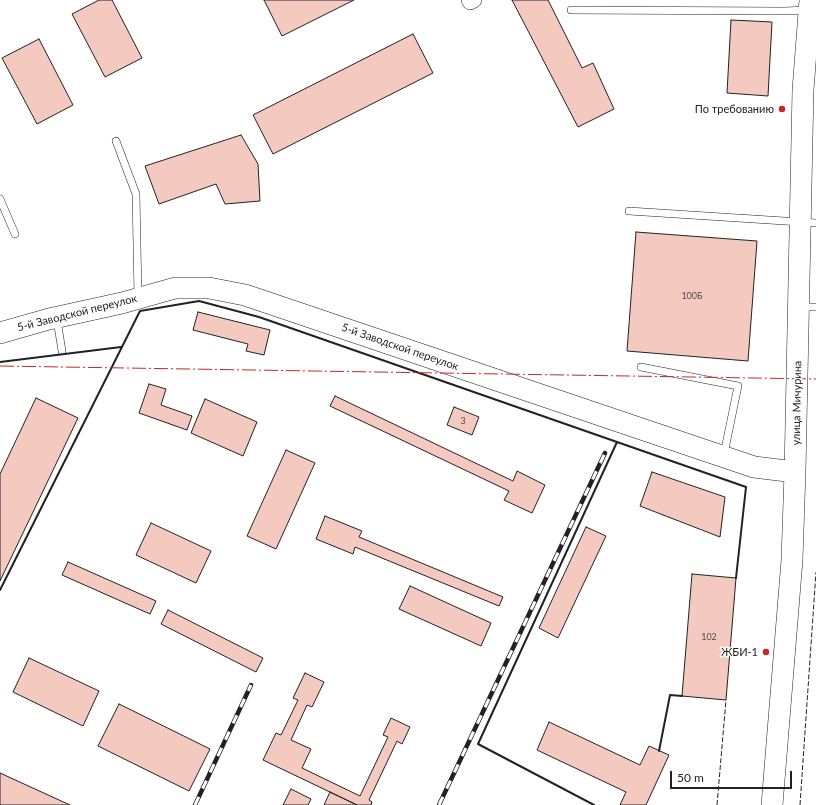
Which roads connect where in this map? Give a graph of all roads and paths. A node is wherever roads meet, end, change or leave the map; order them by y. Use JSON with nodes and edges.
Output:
{"nodes":[{"id":1,"x":810,"y":5,"type":"edge"},
{"id":2,"x":572,"y":10,"type":"dead end"},
{"id":3,"x":116,"y":142,"type":"dead end"},
{"id":4,"x":0,"y":199,"type":"edge"},
{"id":5,"x":629,"y":211,"type":"dead end"},
{"id":6,"x":808,"y":223,"type":"edge"},
{"id":7,"x":15,"y":234,"type":"dead end"},
{"id":8,"x":138,"y":298,"type":"junction"},
{"id":9,"x":807,"y":307,"type":"edge"},
{"id":10,"x":56,"y":318,"type":"junction"},
{"id":11,"x":0,"y":333,"type":"edge"},
{"id":12,"x":62,"y":351,"type":"dead end"},
{"id":13,"x":641,"y":367,"type":"dead end"},
{"id":14,"x":724,"y":456,"type":"junction"},
{"id":15,"x":795,"y":472,"type":"junction"},
{"id":16,"x":772,"y":805,"type":"edge"}],
"edges":[{"from":1,"to":2,"type":"lane"},
{"from":1,"to":6,"type":"street","name":"улица Мичурина"},
{"from":3,"to":8,"type":"lane"},
{"from":4,"to":7,"type":"lane"},
{"from":5,"to":6,"type":"lane"},
{"from":6,"to":9,"type":"street","name":"улица Мичурина"},
{"from":8,"to":10,"type":"street","name":"5-й Заводской переулок"},
{"from":8,"to":14,"type":"street","name":"5-й Заводской переулок"},
{"from":9,"to":15,"type":"street","name":"улица Мичурина"},
{"from":10,"to":11,"type":"street","name":"5-й Заводской переулок"},
{"from":10,"to":12,"type":"lane"},
{"from":13,"to":14,"type":"lane"},
{"from":14,"to":15,"type":"street","name":"5-й Заводской переулок"},
{"from":15,"to":16,"type":"street","name":"улица Мичурина"}]}
